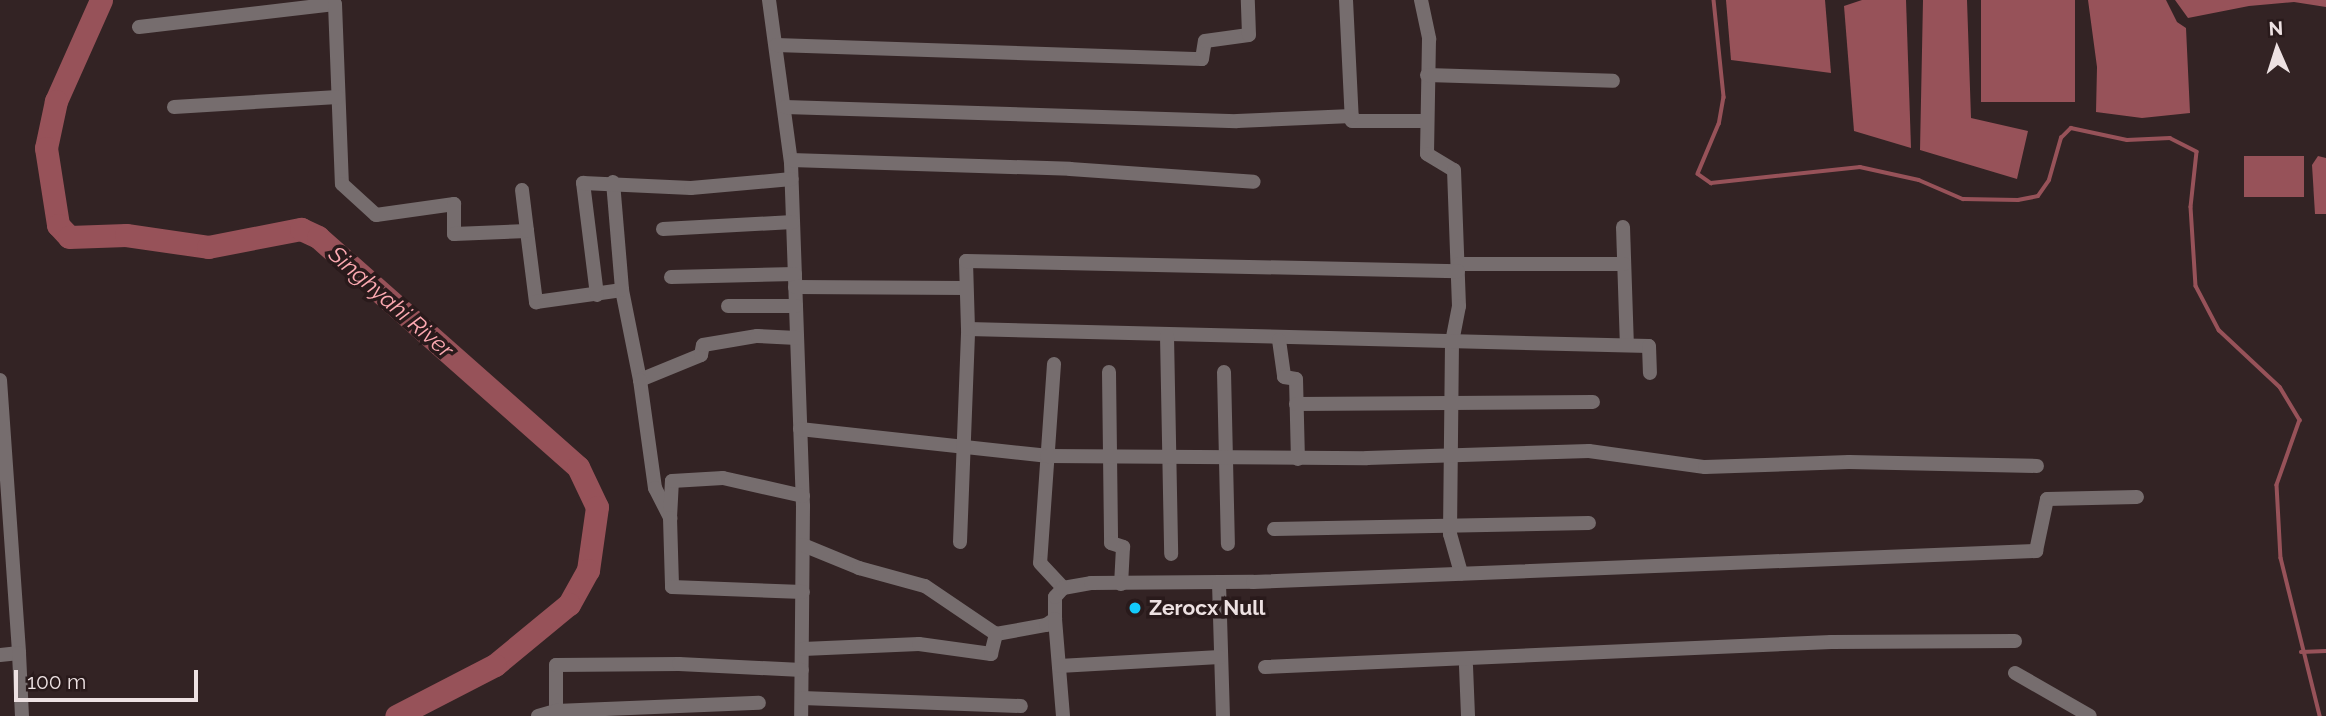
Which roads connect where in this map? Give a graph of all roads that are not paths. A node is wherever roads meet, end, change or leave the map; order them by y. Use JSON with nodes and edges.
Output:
{"nodes":[{"id":1,"x":769,"y":0,"type":"edge"},
{"id":2,"x":1248,"y":0,"type":"edge"},
{"id":3,"x":1346,"y":0,"type":"edge"},
{"id":4,"x":1421,"y":0,"type":"edge"},
{"id":5,"x":335,"y":2,"type":"edge"},
{"id":6,"x":139,"y":27,"type":"dead end"},
{"id":7,"x":776,"y":45,"type":"junction"},
{"id":8,"x":1427,"y":75,"type":"junction"},
{"id":9,"x":1613,"y":81,"type":"dead end"},
{"id":10,"x":338,"y":97,"type":"junction"},
{"id":11,"x":174,"y":107,"type":"dead end"},
{"id":12,"x":785,"y":107,"type":"junction"},
{"id":13,"x":1352,"y":116,"type":"junction"},
{"id":14,"x":1427,"y":121,"type":"junction"},
{"id":15,"x":791,"y":160,"type":"junction"},
{"id":16,"x":792,"y":179,"type":"junction"},
{"id":17,"x":613,"y":182,"type":"junction"},
{"id":18,"x":1254,"y":182,"type":"dead end"},
{"id":19,"x":522,"y":190,"type":"dead end"},
{"id":20,"x":793,"y":222,"type":"junction"},
{"id":21,"x":1623,"y":227,"type":"dead end"},
{"id":22,"x":663,"y":229,"type":"dead end"},
{"id":23,"x":527,"y":231,"type":"junction"},
{"id":24,"x":1624,"y":264,"type":"junction"},
{"id":25,"x":1458,"y":267,"type":"junction"},
{"id":26,"x":670,"y":277,"type":"dead end"},
{"id":27,"x":795,"y":281,"type":"junction"},
{"id":28,"x":965,"y":288,"type":"junction"},
{"id":29,"x":622,"y":290,"type":"junction"},
{"id":30,"x":597,"y":295,"type":"junction"},
{"id":31,"x":728,"y":306,"type":"dead end"},
{"id":32,"x":796,"y":306,"type":"junction"},
{"id":33,"x":968,"y":329,"type":"junction"},
{"id":34,"x":1167,"y":336,"type":"junction"},
{"id":35,"x":797,"y":338,"type":"junction"},
{"id":36,"x":1279,"y":340,"type":"junction"},
{"id":37,"x":1452,"y":342,"type":"junction"},
{"id":38,"x":1627,"y":345,"type":"junction"},
{"id":39,"x":1054,"y":363,"type":"dead end"},
{"id":40,"x":1109,"y":372,"type":"dead end"},
{"id":41,"x":1224,"y":372,"type":"dead end"},
{"id":42,"x":1650,"y":373,"type":"dead end"},
{"id":43,"x":0,"y":380,"type":"edge"},
{"id":44,"x":640,"y":380,"type":"junction"},
{"id":45,"x":1593,"y":402,"type":"dead end"},
{"id":46,"x":1296,"y":404,"type":"junction"},
{"id":47,"x":1451,"y":404,"type":"junction"},
{"id":48,"x":2,"y":428,"type":"edge"},
{"id":49,"x":800,"y":429,"type":"junction"},
{"id":50,"x":963,"y":447,"type":"junction"},
{"id":51,"x":1047,"y":456,"type":"junction"},
{"id":52,"x":1108,"y":456,"type":"junction"},
{"id":53,"x":1168,"y":458,"type":"junction"},
{"id":54,"x":1453,"y":458,"type":"junction"},
{"id":55,"x":1298,"y":459,"type":"junction"},
{"id":56,"x":1225,"y":460,"type":"junction"},
{"id":57,"x":2038,"y":466,"type":"dead end"},
{"id":58,"x":803,"y":496,"type":"junction"},
{"id":59,"x":2137,"y":497,"type":"dead end"},
{"id":60,"x":4,"y":504,"type":"edge"},
{"id":61,"x":670,"y":518,"type":"junction"},
{"id":62,"x":1589,"y":523,"type":"dead end"},
{"id":63,"x":1450,"y":525,"type":"junction"},
{"id":64,"x":1274,"y":529,"type":"dead end"},
{"id":65,"x":960,"y":542,"type":"dead end"},
{"id":66,"x":1228,"y":544,"type":"dead end"},
{"id":67,"x":803,"y":545,"type":"junction"},
{"id":68,"x":1171,"y":554,"type":"dead end"},
{"id":69,"x":1461,"y":573,"type":"junction"},
{"id":70,"x":1219,"y":583,"type":"junction"},
{"id":71,"x":1121,"y":584,"type":"junction"},
{"id":72,"x":1063,"y":587,"type":"junction"},
{"id":73,"x":803,"y":592,"type":"junction"},
{"id":74,"x":1055,"y":619,"type":"junction"},
{"id":75,"x":996,"y":634,"type":"junction"},
{"id":76,"x":2015,"y":640,"type":"dead end"},
{"id":77,"x":803,"y":649,"type":"junction"},
{"id":78,"x":19,"y":653,"type":"junction"},
{"id":79,"x":0,"y":655,"type":"edge"},
{"id":80,"x":1220,"y":657,"type":"junction"},
{"id":81,"x":1059,"y":666,"type":"junction"},
{"id":82,"x":1466,"y":666,"type":"dead end"},
{"id":83,"x":1265,"y":667,"type":"dead end"},
{"id":84,"x":803,"y":670,"type":"junction"},
{"id":85,"x":2015,"y":673,"type":"dead end"},
{"id":86,"x":802,"y":698,"type":"junction"},
{"id":87,"x":759,"y":703,"type":"dead end"},
{"id":88,"x":1021,"y":706,"type":"dead end"},
{"id":89,"x":556,"y":711,"type":"junction"},
{"id":90,"x":22,"y":716,"type":"edge"},
{"id":91,"x":538,"y":716,"type":"edge"},
{"id":92,"x":801,"y":716,"type":"edge"},
{"id":93,"x":1063,"y":716,"type":"edge"},
{"id":94,"x":1223,"y":716,"type":"edge"},
{"id":95,"x":1468,"y":716,"type":"edge"},
{"id":96,"x":2090,"y":716,"type":"edge"}],
"edges":[{"from":1,"to":7,"type":"street"},
{"from":2,"to":7,"type":"street"},
{"from":3,"to":13,"type":"street"},
{"from":4,"to":8,"type":"street"},
{"from":5,"to":6,"type":"street"},
{"from":5,"to":10,"type":"street"},
{"from":7,"to":12,"type":"street"},
{"from":8,"to":9,"type":"street"},
{"from":8,"to":14,"type":"street"},
{"from":10,"to":11,"type":"street"},
{"from":10,"to":23,"type":"street"},
{"from":12,"to":13,"type":"street"},
{"from":12,"to":15,"type":"street"},
{"from":13,"to":14,"type":"street"},
{"from":14,"to":25,"type":"street"},
{"from":15,"to":16,"type":"street"},
{"from":15,"to":18,"type":"street"},
{"from":16,"to":17,"type":"street"},
{"from":16,"to":20,"type":"street"},
{"from":17,"to":29,"type":"street"},
{"from":17,"to":30,"type":"street"},
{"from":19,"to":23,"type":"street"},
{"from":20,"to":22,"type":"street"},
{"from":20,"to":27,"type":"street"},
{"from":21,"to":24,"type":"street"},
{"from":23,"to":30,"type":"street"},
{"from":24,"to":25,"type":"street"},
{"from":24,"to":38,"type":"street"},
{"from":25,"to":28,"type":"street"},
{"from":25,"to":37,"type":"street"},
{"from":26,"to":27,"type":"street"},
{"from":27,"to":28,"type":"street"},
{"from":27,"to":32,"type":"street"},
{"from":28,"to":33,"type":"street"},
{"from":29,"to":30,"type":"street"},
{"from":29,"to":44,"type":"street"},
{"from":31,"to":32,"type":"street"},
{"from":32,"to":35,"type":"street"},
{"from":33,"to":34,"type":"street"},
{"from":33,"to":50,"type":"street"},
{"from":34,"to":36,"type":"street"},
{"from":34,"to":53,"type":"street"},
{"from":35,"to":44,"type":"street"},
{"from":35,"to":49,"type":"street"},
{"from":36,"to":37,"type":"street"},
{"from":36,"to":46,"type":"street"},
{"from":37,"to":38,"type":"street"},
{"from":37,"to":47,"type":"street"},
{"from":38,"to":42,"type":"street"},
{"from":39,"to":51,"type":"street"},
{"from":40,"to":52,"type":"street"},
{"from":41,"to":56,"type":"street"},
{"from":43,"to":48,"type":"street"},
{"from":44,"to":61,"type":"street"},
{"from":45,"to":47,"type":"street"},
{"from":46,"to":47,"type":"street"},
{"from":46,"to":55,"type":"street"},
{"from":47,"to":54,"type":"street"},
{"from":48,"to":60,"type":"street"},
{"from":49,"to":50,"type":"street"},
{"from":49,"to":58,"type":"street"},
{"from":50,"to":51,"type":"street"},
{"from":50,"to":65,"type":"street"},
{"from":51,"to":52,"type":"street"},
{"from":51,"to":72,"type":"street"},
{"from":52,"to":53,"type":"street"},
{"from":52,"to":71,"type":"street"},
{"from":53,"to":56,"type":"street"},
{"from":53,"to":68,"type":"street"},
{"from":54,"to":55,"type":"street"},
{"from":54,"to":57,"type":"street"},
{"from":54,"to":63,"type":"street"},
{"from":55,"to":56,"type":"street"},
{"from":56,"to":66,"type":"street"},
{"from":58,"to":61,"type":"street"},
{"from":58,"to":67,"type":"street"},
{"from":59,"to":69,"type":"street"},
{"from":60,"to":78,"type":"street"},
{"from":61,"to":73,"type":"street"},
{"from":62,"to":63,"type":"street"},
{"from":63,"to":64,"type":"street"},
{"from":63,"to":69,"type":"street"},
{"from":67,"to":73,"type":"street"},
{"from":67,"to":75,"type":"street"},
{"from":69,"to":70,"type":"street"},
{"from":70,"to":71,"type":"street"},
{"from":70,"to":80,"type":"street"},
{"from":71,"to":72,"type":"street"},
{"from":72,"to":74,"type":"street"},
{"from":73,"to":77,"type":"street"},
{"from":74,"to":75,"type":"street"},
{"from":74,"to":81,"type":"street"},
{"from":75,"to":77,"type":"street"},
{"from":76,"to":83,"type":"street"},
{"from":77,"to":84,"type":"street"},
{"from":78,"to":79,"type":"street"},
{"from":78,"to":90,"type":"street"},
{"from":80,"to":81,"type":"street"},
{"from":80,"to":94,"type":"street"},
{"from":81,"to":93,"type":"street"},
{"from":82,"to":95,"type":"street"},
{"from":84,"to":86,"type":"street"},
{"from":84,"to":89,"type":"street"},
{"from":85,"to":96,"type":"street"},
{"from":86,"to":88,"type":"street"},
{"from":86,"to":92,"type":"street"},
{"from":87,"to":89,"type":"street"},
{"from":89,"to":91,"type":"street"}]}
